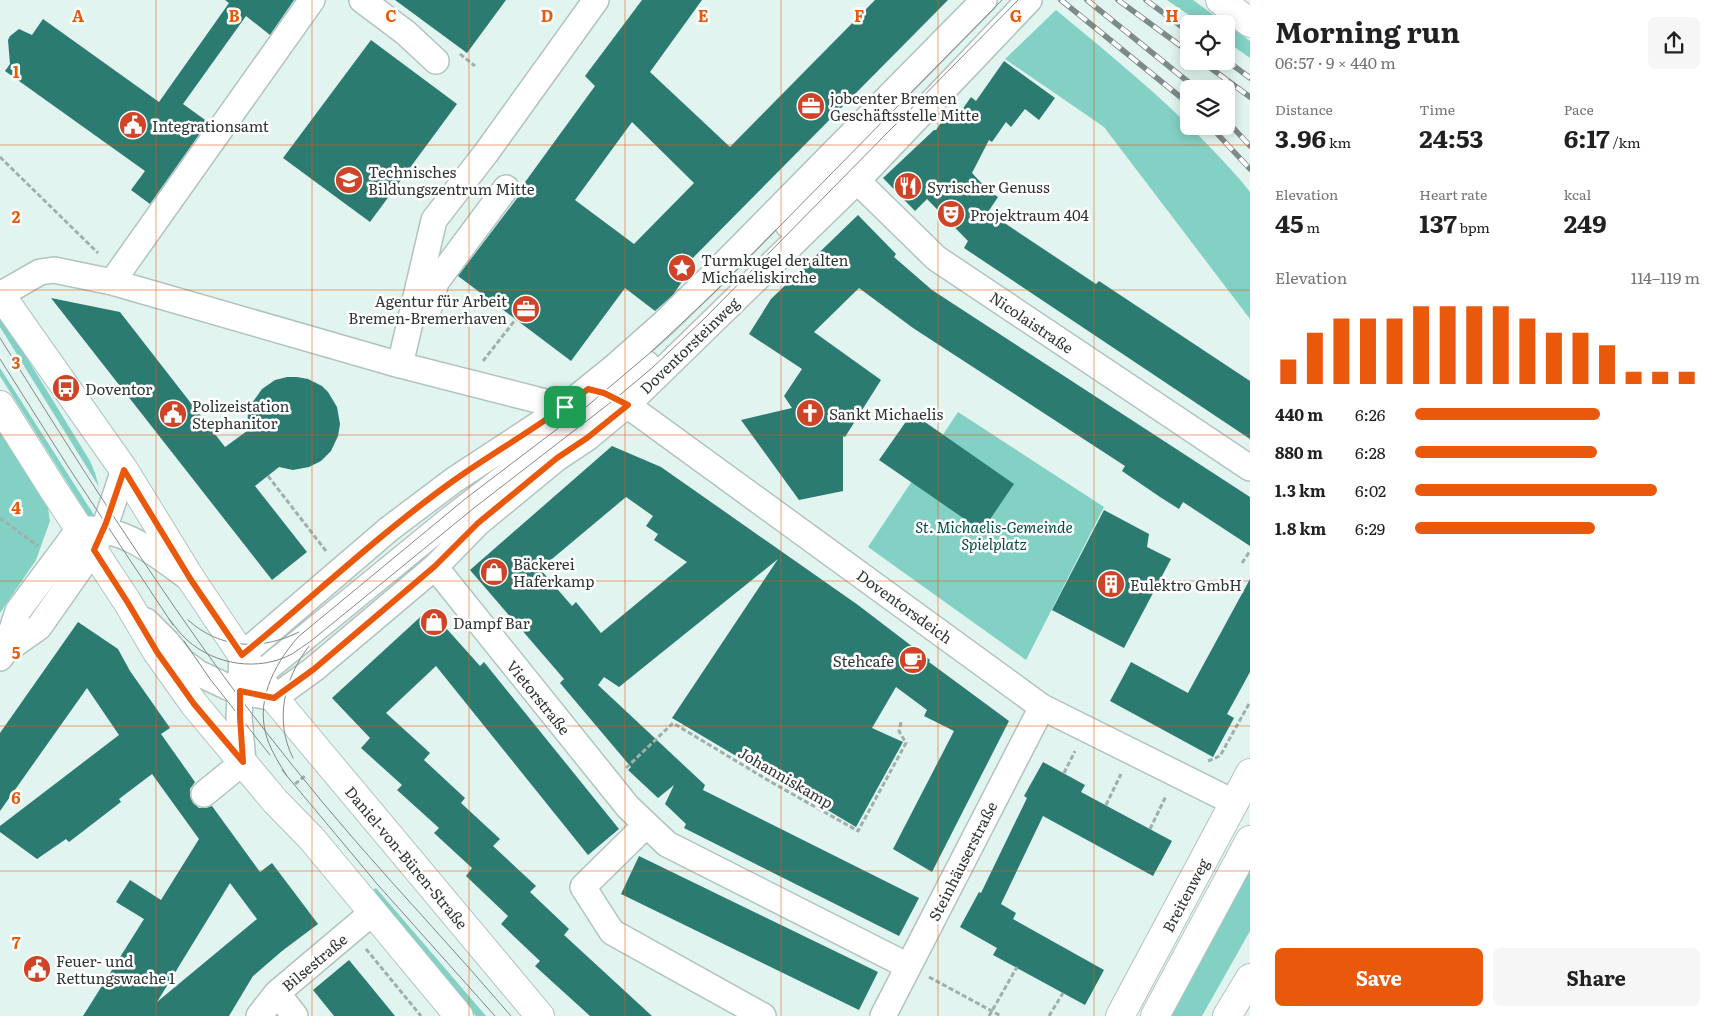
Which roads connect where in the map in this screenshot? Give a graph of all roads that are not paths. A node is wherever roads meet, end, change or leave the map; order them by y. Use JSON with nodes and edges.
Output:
{"nodes":[{"id":1,"x":312,"y":0,"type":"edge"},
{"id":2,"x":362,"y":0,"type":"edge"},
{"id":3,"x":596,"y":0,"type":"edge"},
{"id":4,"x":1220,"y":0,"type":"edge"},
{"id":5,"x":1009,"y":2,"type":"edge"},
{"id":6,"x":1250,"y":23,"type":"edge"},
{"id":7,"x":436,"y":61,"type":"dead end"},
{"id":8,"x":845,"y":168,"type":"junction"},
{"id":9,"x":506,"y":188,"type":"dead end"},
{"id":10,"x":115,"y":277,"type":"junction"},
{"id":11,"x":0,"y":295,"type":"edge"},
{"id":12,"x":407,"y":367,"type":"junction"},
{"id":13,"x":608,"y":397,"type":"junction"},
{"id":14,"x":0,"y":405,"type":"edge"},
{"id":15,"x":565,"y":407,"type":"junction"},
{"id":16,"x":1250,"y":468,"type":"edge"},
{"id":17,"x":124,"y":470,"type":"junction"},
{"id":18,"x":92,"y":536,"type":"junction"},
{"id":19,"x":435,"y":566,"type":"junction"},
{"id":20,"x":191,"y":580,"type":"junction"},
{"id":21,"x":128,"y":603,"type":"junction"},
{"id":22,"x":2,"y":654,"type":"edge"},
{"id":23,"x":242,"y":655,"type":"junction"},
{"id":24,"x":249,"y":684,"type":"junction"},
{"id":25,"x":274,"y":698,"type":"junction"},
{"id":26,"x":1042,"y":706,"type":"junction"},
{"id":27,"x":243,"y":762,"type":"junction"},
{"id":28,"x":1250,"y":774,"type":"edge"},
{"id":29,"x":204,"y":794,"type":"dead end"},
{"id":30,"x":1235,"y":803,"type":"junction"},
{"id":31,"x":646,"y":825,"type":"junction"},
{"id":32,"x":1250,"y":840,"type":"edge"},
{"id":33,"x":373,"y":912,"type":"junction"},
{"id":34,"x":908,"y":966,"type":"junction"},
{"id":35,"x":1250,"y":978,"type":"edge"},
{"id":36,"x":277,"y":993,"type":"junction"},
{"id":37,"x":259,"y":1016,"type":"edge"},
{"id":38,"x":295,"y":1016,"type":"edge"},
{"id":39,"x":459,"y":1016,"type":"edge"},
{"id":40,"x":540,"y":1016,"type":"edge"},
{"id":41,"x":763,"y":1016,"type":"edge"},
{"id":42,"x":883,"y":1016,"type":"edge"},
{"id":43,"x":1120,"y":1016,"type":"edge"},
{"id":44,"x":1155,"y":1016,"type":"edge"},
{"id":45,"x":1227,"y":1016,"type":"edge"}],
"edges":[{"from":1,"to":10,"type":"street"},
{"from":2,"to":7,"type":"street"},
{"from":3,"to":12,"type":"street"},
{"from":4,"to":6,"type":"main road"},
{"from":5,"to":8,"type":"street","name":"Doventorsteinweg"},
{"from":5,"to":8,"type":"street","name":"Doventorsteinweg"},
{"from":8,"to":13,"type":"street","name":"Doventorsteinweg"},
{"from":8,"to":13,"type":"street","name":"Doventorsteinweg"},
{"from":8,"to":16,"type":"street","name":"Nicolaistraße"},
{"from":9,"to":12,"type":"street"},
{"from":10,"to":11,"type":"street"},
{"from":10,"to":12,"type":"street"},
{"from":11,"to":17,"type":"main road","name":"Daniel-von-Büren-Straße"},
{"from":12,"to":15,"type":"street"},
{"from":13,"to":15,"type":"street","name":"Doventorsteinweg"},
{"from":13,"to":19,"type":"street","name":"Doventorsteinweg"},
{"from":13,"to":24,"type":"street"},
{"from":13,"to":26,"type":"street","name":"Doventorsdeich"},
{"from":14,"to":18,"type":"main road"},
{"from":15,"to":23,"type":"street","name":"Doventorsteinweg"},
{"from":17,"to":18,"type":"street"},
{"from":17,"to":20,"type":"main road","name":"Daniel-von-Büren-Straße"},
{"from":18,"to":20,"type":"street"},
{"from":18,"to":21,"type":"main road"},
{"from":18,"to":22,"type":"street"},
{"from":19,"to":25,"type":"street","name":"Doventorsteinweg"},
{"from":19,"to":31,"type":"street","name":"Vietorstraße"},
{"from":20,"to":23,"type":"main road","name":"Daniel-von-Büren-Straße"},
{"from":21,"to":24,"type":"street"},
{"from":21,"to":27,"type":"main road"},
{"from":23,"to":24,"type":"main road","name":"Daniel-von-Büren-Straße"},
{"from":24,"to":25,"type":"main road","name":"Daniel-von-Büren-Straße"},
{"from":24,"to":27,"type":"street"},
{"from":25,"to":40,"type":"main road","name":"Daniel-von-Büren-Straße"},
{"from":26,"to":30,"type":"street","name":"Doventorsdeich"},
{"from":26,"to":34,"type":"street","name":"Steinhäuserstraße"},
{"from":27,"to":29,"type":"street"},
{"from":27,"to":33,"type":"main road"},
{"from":28,"to":30,"type":"main road","name":"Breitenweg"},
{"from":30,"to":43,"type":"main road","name":"Breitenweg"},
{"from":31,"to":34,"type":"street","name":"Vietorstraße"},
{"from":31,"to":41,"type":"street"},
{"from":32,"to":44,"type":"main road"},
{"from":33,"to":36,"type":"street","name":"Bilsestraße"},
{"from":33,"to":39,"type":"main road"},
{"from":34,"to":42,"type":"street","name":"Steinhäuserstraße"},
{"from":35,"to":45,"type":"main road"},
{"from":36,"to":37,"type":"street","name":"Bilsestraße"},
{"from":36,"to":38,"type":"street"}]}
